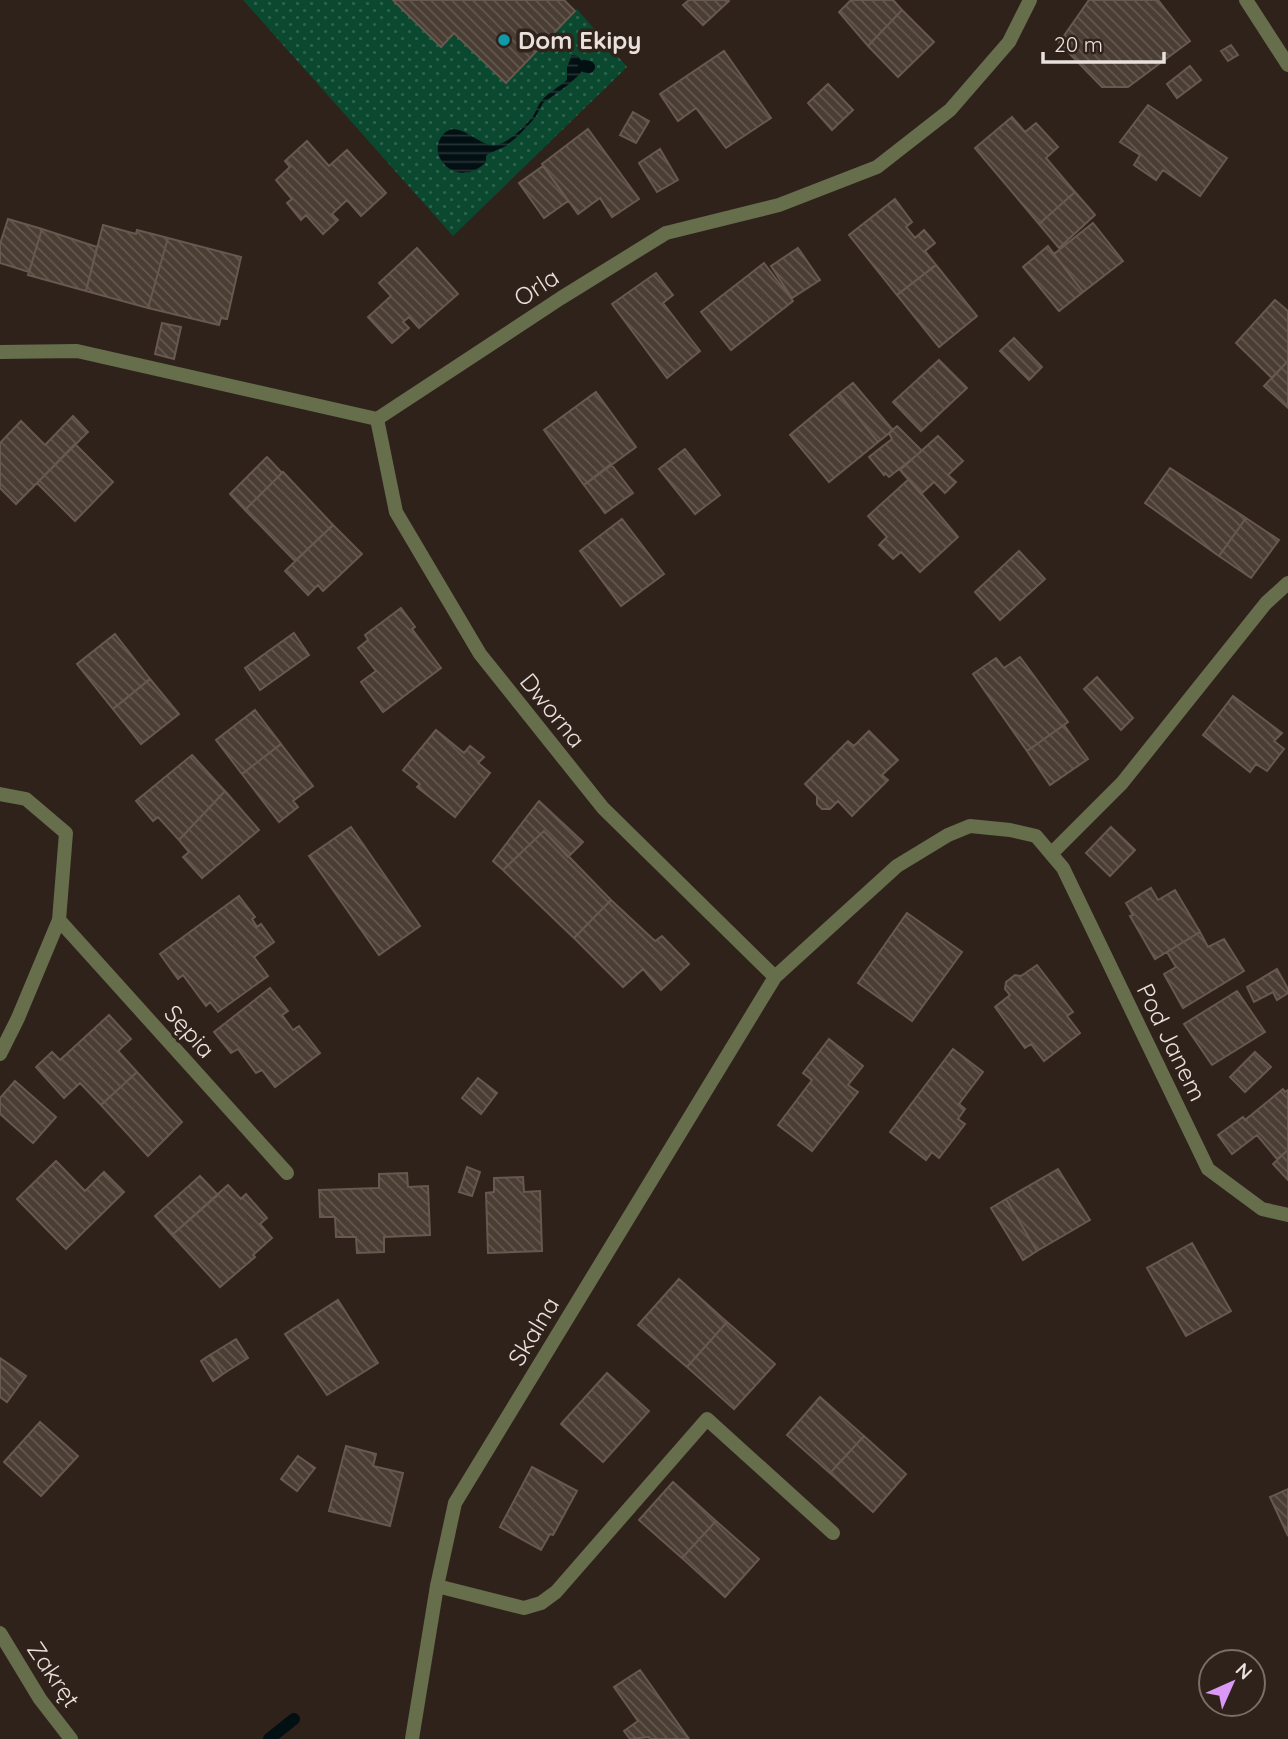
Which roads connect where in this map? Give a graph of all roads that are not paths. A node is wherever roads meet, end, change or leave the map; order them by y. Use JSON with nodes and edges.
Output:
{"nodes":[{"id":1,"x":1030,"y":0,"type":"edge"},
{"id":2,"x":1246,"y":0,"type":"edge"},
{"id":3,"x":1288,"y":65,"type":"edge"},
{"id":4,"x":0,"y":352,"type":"edge"},
{"id":5,"x":377,"y":419,"type":"junction"},
{"id":6,"x":1288,"y":583,"type":"edge"},
{"id":7,"x":0,"y":794,"type":"edge"},
{"id":8,"x":1052,"y":853,"type":"junction"},
{"id":9,"x":59,"y":920,"type":"junction"},
{"id":10,"x":775,"y":977,"type":"junction"},
{"id":11,"x":0,"y":1054,"type":"edge"},
{"id":12,"x":287,"y":1173,"type":"dead end"},
{"id":13,"x":1288,"y":1215,"type":"edge"},
{"id":14,"x":833,"y":1533,"type":"dead end"},
{"id":15,"x":437,"y":1586,"type":"junction"},
{"id":16,"x":0,"y":1633,"type":"edge"},
{"id":17,"x":71,"y":1739,"type":"edge"},
{"id":18,"x":412,"y":1739,"type":"edge"}],
"edges":[{"from":1,"to":5,"type":"street","name":"Orla"},
{"from":2,"to":3,"type":"street"},
{"from":4,"to":5,"type":"street"},
{"from":5,"to":10,"type":"street","name":"Dworna"},
{"from":6,"to":8,"type":"street"},
{"from":7,"to":9,"type":"street"},
{"from":8,"to":10,"type":"street","name":"Pod Janem"},
{"from":8,"to":13,"type":"street","name":"Pod Janem"},
{"from":9,"to":11,"type":"street"},
{"from":9,"to":12,"type":"street","name":"Sępia"},
{"from":10,"to":15,"type":"street","name":"Skalna"},
{"from":14,"to":15,"type":"street"},
{"from":15,"to":18,"type":"street","name":"Skalna"},
{"from":16,"to":17,"type":"street","name":"Zakręt"}]}
